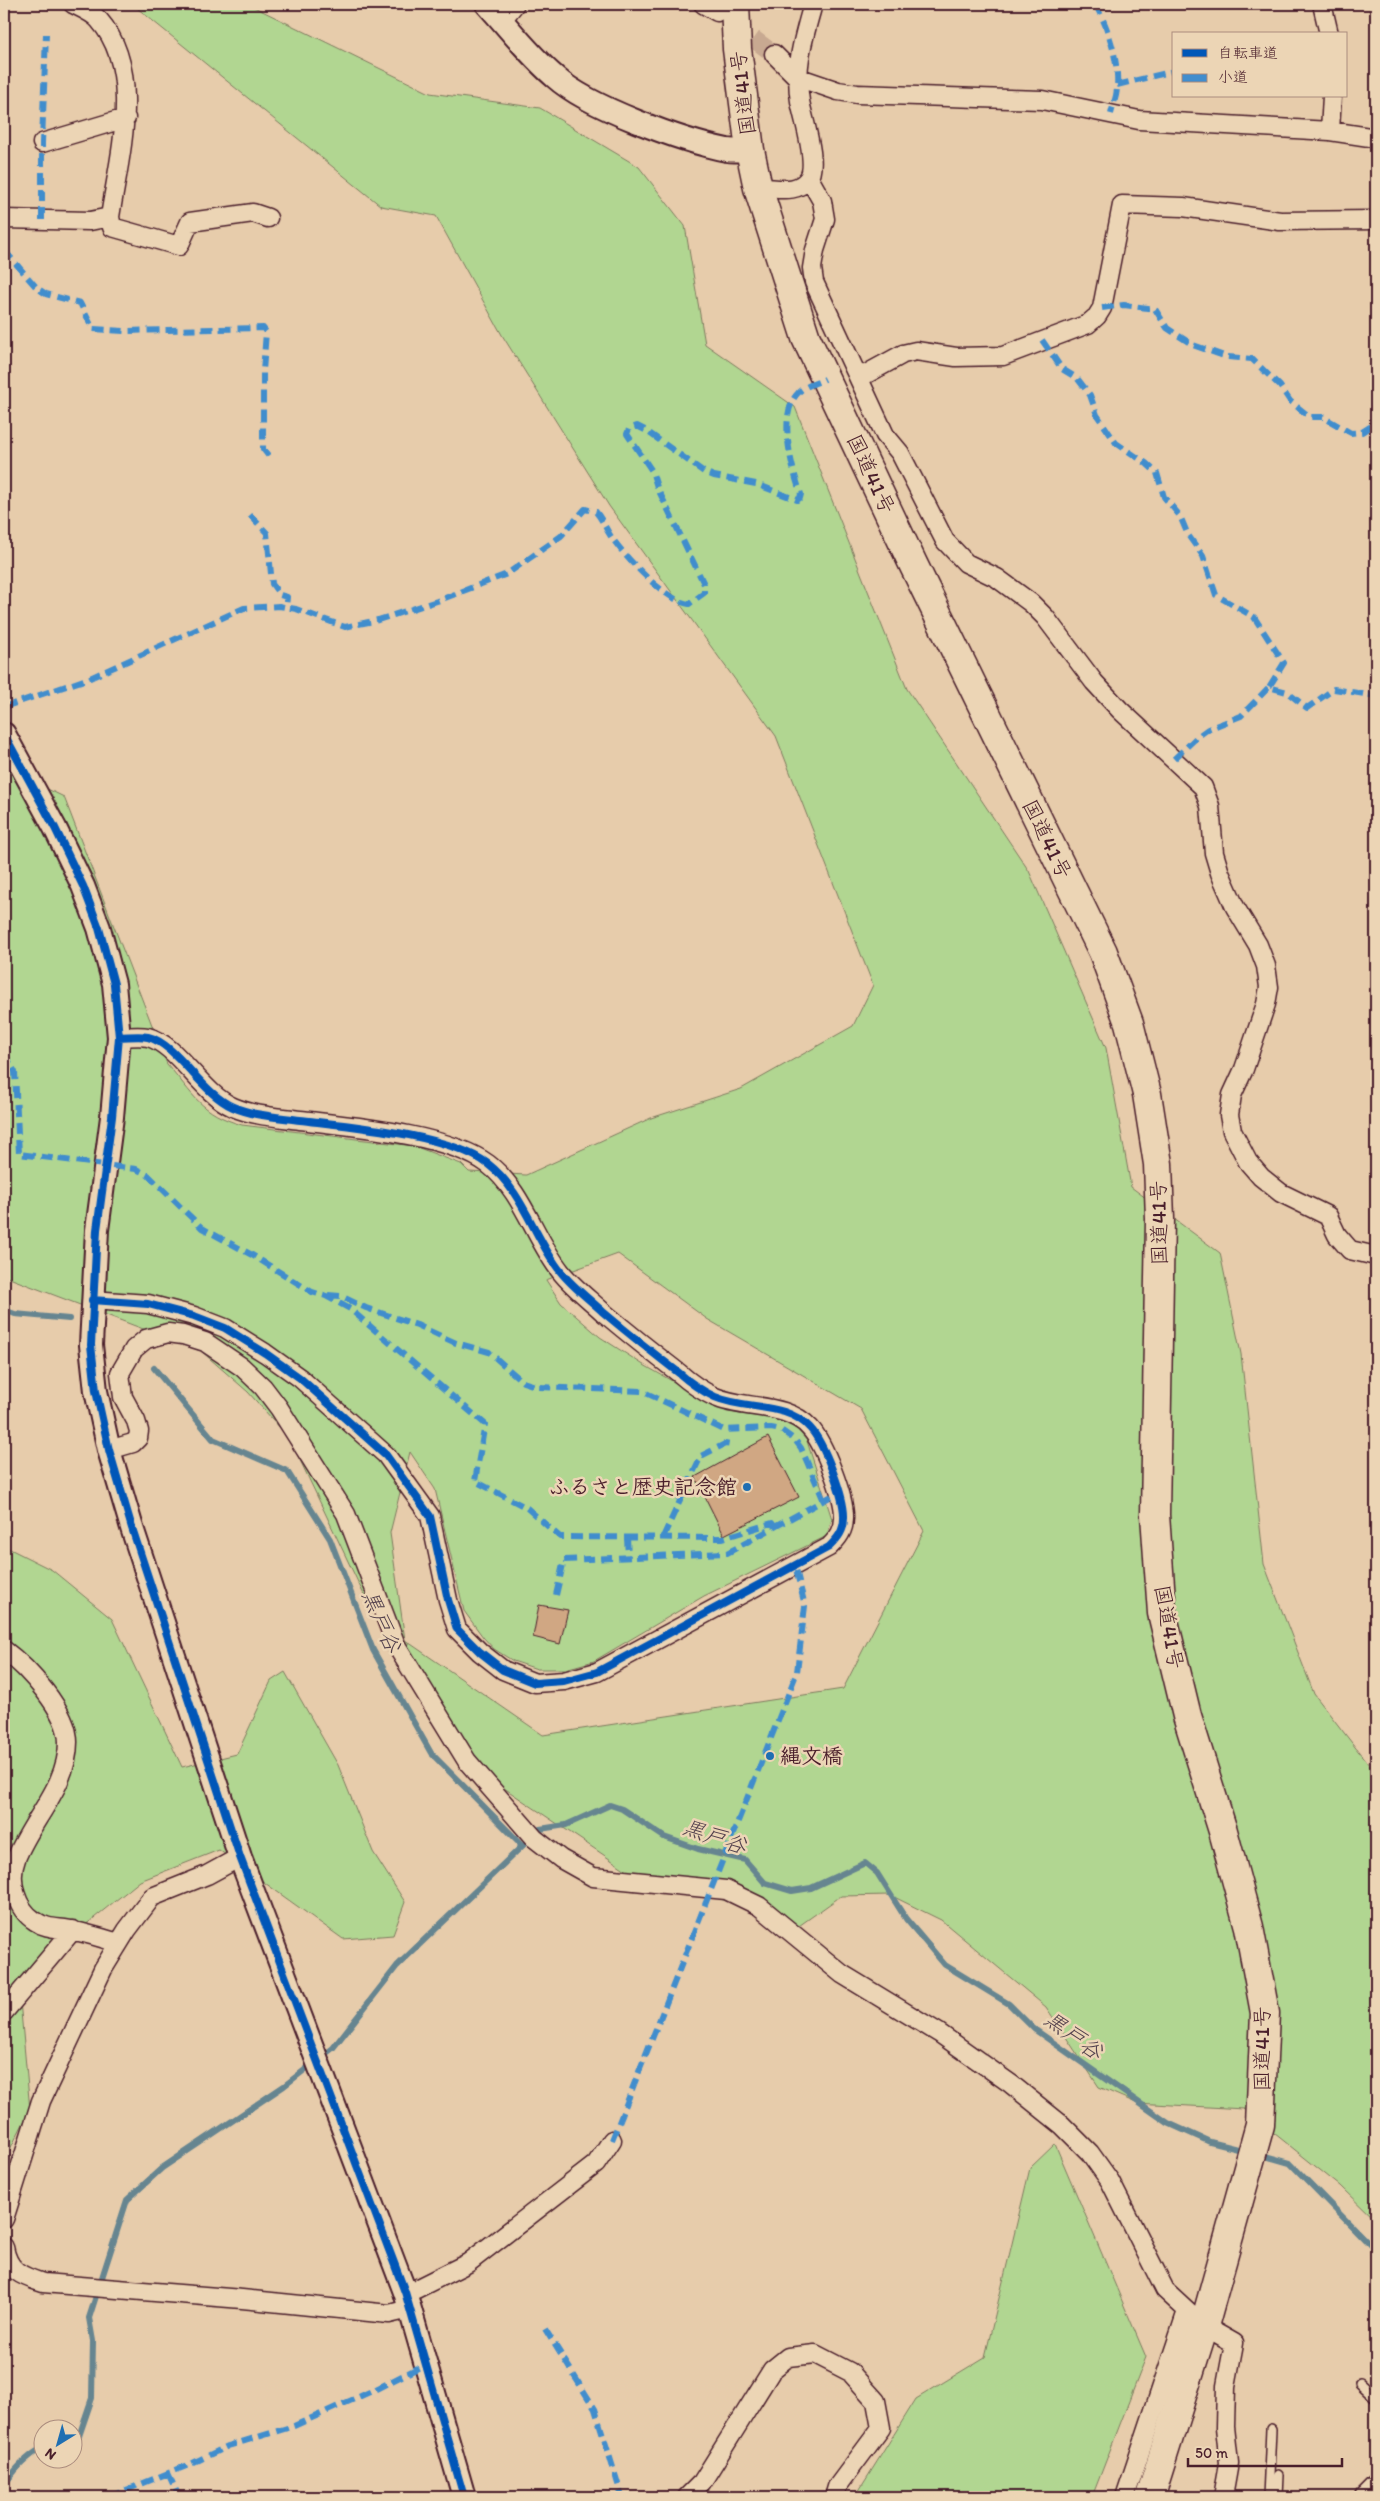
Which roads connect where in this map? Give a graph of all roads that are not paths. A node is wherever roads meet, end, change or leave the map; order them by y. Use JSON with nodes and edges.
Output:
{"nodes":[{"id":1,"x":73,"y":4,"type":"edge"},
{"id":2,"x":812,"y":4,"type":"edge"},
{"id":3,"x":1322,"y":4,"type":"edge"},
{"id":4,"x":719,"y":6,"type":"edge"},
{"id":5,"x":501,"y":9,"type":"edge"},
{"id":6,"x":1329,"y":32,"type":"edge"},
{"id":7,"x":774,"y":54,"type":"tunnel mouth"},
{"id":8,"x":798,"y":77,"type":"junction"},
{"id":9,"x":1332,"y":98,"type":"edge"},
{"id":10,"x":126,"y":118,"type":"junction"},
{"id":11,"x":1330,"y":131,"type":"junction"},
{"id":12,"x":1376,"y":138,"type":"edge"},
{"id":13,"x":42,"y":143,"type":"dead end"},
{"id":14,"x":750,"y":150,"type":"junction"},
{"id":15,"x":809,"y":178,"type":"junction"},
{"id":16,"x":758,"y":188,"type":"junction"},
{"id":17,"x":110,"y":217,"type":"junction"},
{"id":18,"x":4,"y":218,"type":"edge"},
{"id":19,"x":268,"y":218,"type":"dead end"},
{"id":20,"x":1376,"y":220,"type":"edge"},
{"id":21,"x":859,"y":378,"type":"junction"},
{"id":22,"x":4,"y":734,"type":"edge"},
{"id":23,"x":119,"y":1038,"type":"junction"},
{"id":24,"x":1376,"y":1256,"type":"edge"},
{"id":25,"x":92,"y":1300,"type":"junction"},
{"id":26,"x":109,"y":1450,"type":"junction"},
{"id":27,"x":4,"y":1650,"type":"edge"},
{"id":28,"x":240,"y":1857,"type":"junction"},
{"id":29,"x":73,"y":1930,"type":"junction"},
{"id":30,"x":119,"y":1943,"type":"junction"},
{"id":31,"x":4,"y":2012,"type":"edge"},
{"id":32,"x":612,"y":2140,"type":"dead end"},
{"id":33,"x":4,"y":2219,"type":"edge"},
{"id":34,"x":4,"y":2247,"type":"edge"},
{"id":35,"x":407,"y":2300,"type":"junction"},
{"id":36,"x":1196,"y":2318,"type":"junction"},
{"id":37,"x":1360,"y":2383,"type":"dead end"},
{"id":38,"x":1376,"y":2398,"type":"edge"},
{"id":39,"x":1271,"y":2429,"type":"dead end"},
{"id":40,"x":1278,"y":2475,"type":"dead end"},
{"id":41,"x":1376,"y":2485,"type":"edge"},
{"id":42,"x":464,"y":2497,"type":"edge"},
{"id":43,"x":687,"y":2497,"type":"edge"},
{"id":44,"x":834,"y":2497,"type":"edge"},
{"id":45,"x":1124,"y":2497,"type":"edge"},
{"id":46,"x":1150,"y":2497,"type":"edge"},
{"id":47,"x":1223,"y":2497,"type":"edge"},
{"id":48,"x":1268,"y":2497,"type":"edge"},
{"id":49,"x":1277,"y":2497,"type":"edge"},
{"id":50,"x":1364,"y":2497,"type":"edge"}],
"edges":[{"from":1,"to":10,"type":"street"},
{"from":2,"to":8,"type":"street"},
{"from":3,"to":6,"type":"street"},
{"from":4,"to":14,"type":"highway","name":"国道41号"},
{"from":5,"to":14,"type":"street"},
{"from":7,"to":8,"type":"street"},
{"from":8,"to":11,"type":"street"},
{"from":8,"to":15,"type":"street"},
{"from":9,"to":11,"type":"street"},
{"from":10,"to":13,"type":"street"},
{"from":10,"to":17,"type":"street"},
{"from":11,"to":12,"type":"street"},
{"from":14,"to":16,"type":"highway","name":"国道41号"},
{"from":15,"to":16,"type":"street"},
{"from":15,"to":21,"type":"street"},
{"from":16,"to":36,"type":"highway","name":"国道41号"},
{"from":17,"to":18,"type":"street"},
{"from":17,"to":19,"type":"street"},
{"from":20,"to":21,"type":"street"},
{"from":21,"to":24,"type":"street"},
{"from":22,"to":23,"type":"street"},
{"from":23,"to":25,"type":"street"},
{"from":23,"to":25,"type":"street"},
{"from":25,"to":26,"type":"street"},
{"from":26,"to":28,"type":"street"},
{"from":26,"to":36,"type":"street"},
{"from":27,"to":29,"type":"street"},
{"from":28,"to":30,"type":"street"},
{"from":28,"to":35,"type":"street"},
{"from":29,"to":30,"type":"street"},
{"from":29,"to":31,"type":"street"},
{"from":30,"to":33,"type":"street"},
{"from":32,"to":35,"type":"street"},
{"from":34,"to":35,"type":"street"},
{"from":35,"to":42,"type":"street"},
{"from":36,"to":45,"type":"street"},
{"from":36,"to":46,"type":"highway","name":"国道41号"},
{"from":36,"to":47,"type":"street"},
{"from":37,"to":38,"type":"lane"},
{"from":39,"to":48,"type":"lane"},
{"from":40,"to":49,"type":"lane"},
{"from":41,"to":50,"type":"street"},
{"from":43,"to":44,"type":"street"}]}
